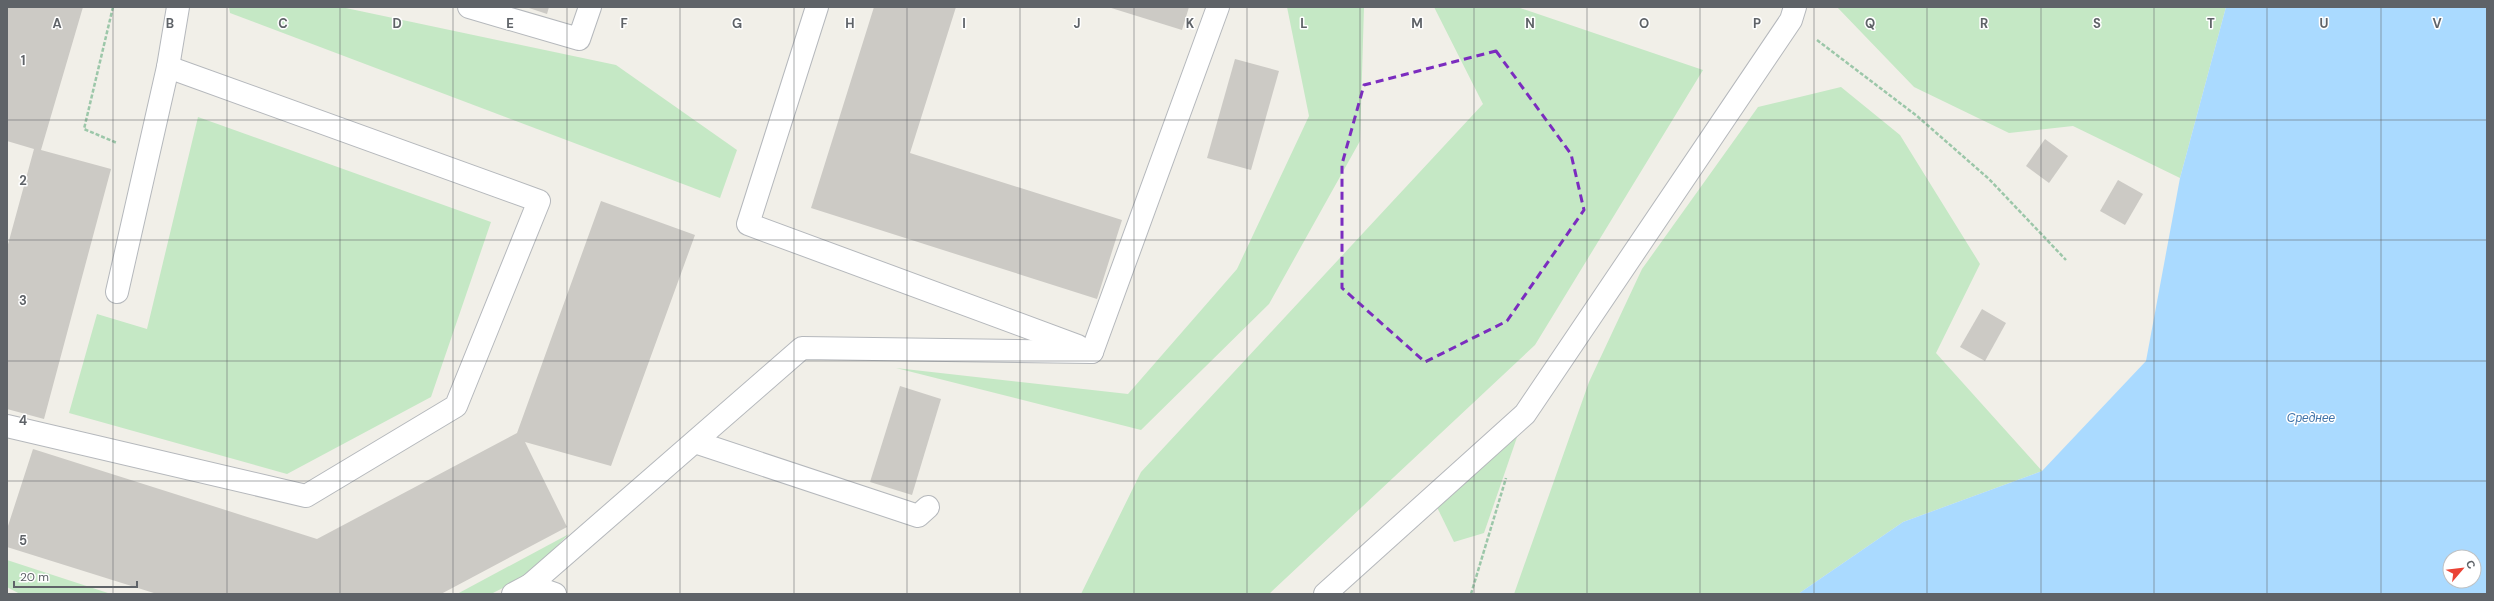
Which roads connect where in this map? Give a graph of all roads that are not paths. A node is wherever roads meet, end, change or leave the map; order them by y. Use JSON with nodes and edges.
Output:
{"nodes":[{"id":1,"x":178,"y":7,"type":"edge"},
{"id":2,"x":469,"y":7,"type":"edge"},
{"id":3,"x":590,"y":7,"type":"edge"},
{"id":4,"x":817,"y":7,"type":"edge"},
{"id":5,"x":1218,"y":7,"type":"edge"},
{"id":6,"x":1793,"y":14,"type":"edge"},
{"id":7,"x":168,"y":67,"type":"junction"},
{"id":8,"x":117,"y":292,"type":"dead end"},
{"id":9,"x":1092,"y":352,"type":"junction"},
{"id":10,"x":7,"y":426,"type":"edge"},
{"id":11,"x":695,"y":442,"type":"junction"},
{"id":12,"x":928,"y":507,"type":"dead end"},
{"id":13,"x":522,"y":589,"type":"edge"},
{"id":14,"x":555,"y":594,"type":"edge"},
{"id":15,"x":1325,"y":594,"type":"edge"}],
"edges":[{"from":1,"to":7,"type":"lane"},
{"from":2,"to":3,"type":"lane"},
{"from":4,"to":9,"type":"lane"},
{"from":5,"to":9,"type":"lane"},
{"from":6,"to":15,"type":"lane"},
{"from":7,"to":8,"type":"lane"},
{"from":7,"to":10,"type":"lane"},
{"from":9,"to":11,"type":"lane"},
{"from":11,"to":12,"type":"lane"},
{"from":11,"to":13,"type":"lane"},
{"from":13,"to":14,"type":"lane"}]}
